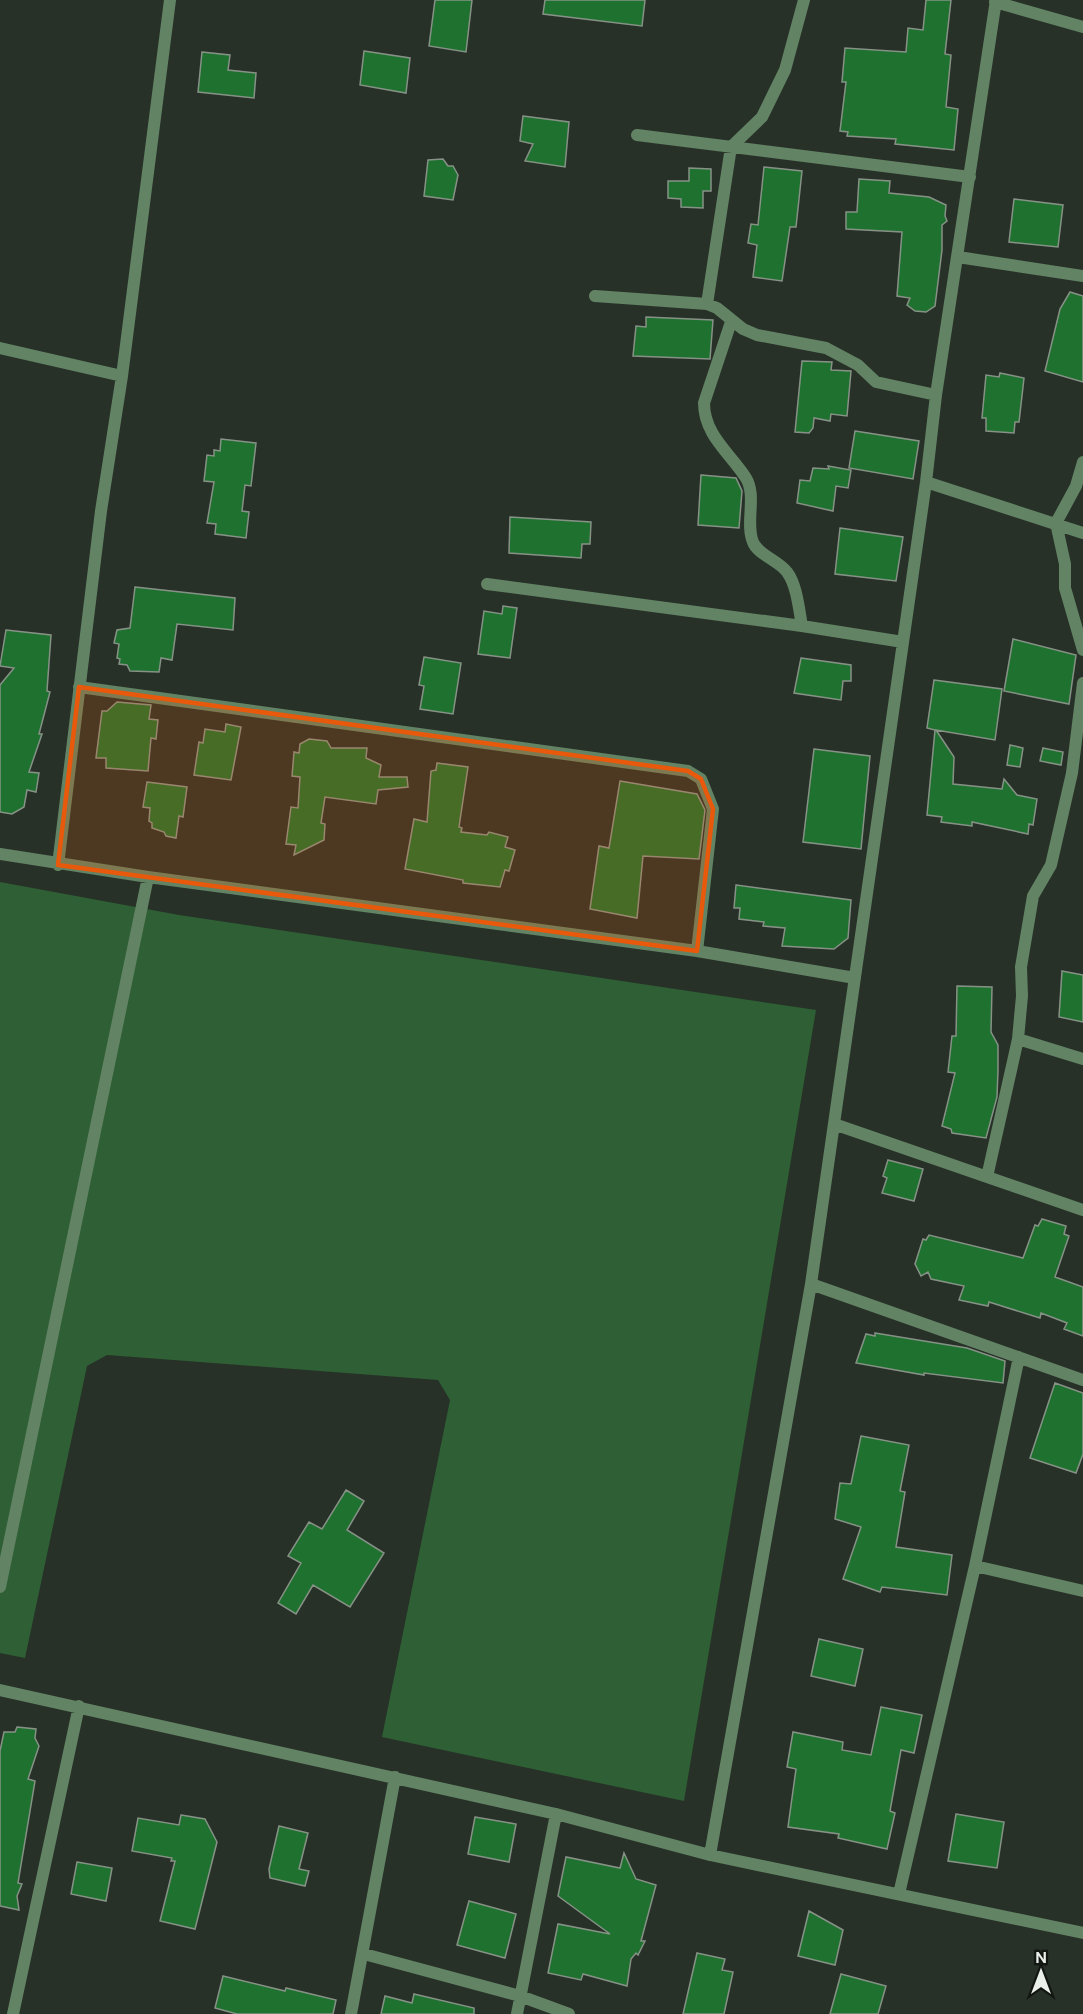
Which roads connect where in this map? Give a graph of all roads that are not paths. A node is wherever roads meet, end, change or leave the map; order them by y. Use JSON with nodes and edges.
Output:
{"nodes":[{"id":1,"x":170,"y":0,"type":"edge"},
{"id":2,"x":804,"y":0,"type":"edge"},
{"id":3,"x":995,"y":1,"type":"edge"},
{"id":4,"x":1083,"y":27,"type":"edge"},
{"id":5,"x":638,"y":135,"type":"dead end"},
{"id":6,"x":731,"y":147,"type":"junction"},
{"id":7,"x":970,"y":177,"type":"junction"},
{"id":8,"x":958,"y":257,"type":"junction"},
{"id":9,"x":1083,"y":276,"type":"edge"},
{"id":10,"x":595,"y":296,"type":"dead end"},
{"id":11,"x":707,"y":304,"type":"junction"},
{"id":12,"x":731,"y":322,"type":"junction"},
{"id":13,"x":0,"y":348,"type":"edge"},
{"id":14,"x":122,"y":376,"type":"junction"},
{"id":15,"x":936,"y":395,"type":"junction"},
{"id":16,"x":1083,"y":462,"type":"edge"},
{"id":17,"x":926,"y":482,"type":"junction"},
{"id":18,"x":1056,"y":523,"type":"junction"},
{"id":19,"x":1083,"y":533,"type":"edge"},
{"id":20,"x":487,"y":584,"type":"dead end"},
{"id":21,"x":802,"y":626,"type":"junction"},
{"id":22,"x":903,"y":642,"type":"junction"},
{"id":23,"x":1083,"y":650,"type":"edge"},
{"id":24,"x":1083,"y":683,"type":"edge"},
{"id":25,"x":80,"y":687,"type":"junction"},
{"id":26,"x":1072,"y":773,"type":"junction"},
{"id":27,"x":1083,"y":781,"type":"edge"},
{"id":28,"x":0,"y":854,"type":"edge"},
{"id":29,"x":58,"y":865,"type":"junction"},
{"id":30,"x":148,"y":877,"type":"junction"},
{"id":31,"x":697,"y":951,"type":"junction"},
{"id":32,"x":855,"y":978,"type":"junction"},
{"id":33,"x":1018,"y":1039,"type":"junction"},
{"id":34,"x":1083,"y":1059,"type":"edge"},
{"id":35,"x":834,"y":1124,"type":"junction"},
{"id":36,"x":987,"y":1177,"type":"junction"},
{"id":37,"x":1083,"y":1210,"type":"edge"},
{"id":38,"x":811,"y":1284,"type":"junction"},
{"id":39,"x":1019,"y":1358,"type":"junction"},
{"id":40,"x":1083,"y":1380,"type":"edge"},
{"id":41,"x":975,"y":1566,"type":"junction"},
{"id":42,"x":0,"y":1587,"type":"edge"},
{"id":43,"x":1083,"y":1591,"type":"edge"},
{"id":44,"x":0,"y":1690,"type":"edge"},
{"id":45,"x":79,"y":1706,"type":"junction"},
{"id":46,"x":395,"y":1778,"type":"junction"},
{"id":47,"x":556,"y":1814,"type":"junction"},
{"id":48,"x":710,"y":1855,"type":"junction"},
{"id":49,"x":899,"y":1894,"type":"junction"},
{"id":50,"x":1083,"y":1933,"type":"edge"},
{"id":51,"x":364,"y":1954,"type":"junction"},
{"id":52,"x":520,"y":1996,"type":"junction"},
{"id":53,"x":13,"y":2014,"type":"edge"},
{"id":54,"x":351,"y":2014,"type":"edge"},
{"id":55,"x":517,"y":2014,"type":"edge"},
{"id":56,"x":569,"y":2014,"type":"edge"}],
"edges":[{"from":1,"to":14,"type":"street"},
{"from":2,"to":6,"type":"street"},
{"from":3,"to":4,"type":"street"},
{"from":3,"to":7,"type":"street"},
{"from":5,"to":6,"type":"street"},
{"from":6,"to":7,"type":"street"},
{"from":6,"to":11,"type":"street"},
{"from":7,"to":8,"type":"street"},
{"from":8,"to":9,"type":"street"},
{"from":8,"to":15,"type":"street"},
{"from":10,"to":11,"type":"street"},
{"from":11,"to":12,"type":"street"},
{"from":12,"to":15,"type":"street"},
{"from":12,"to":21,"type":"street"},
{"from":13,"to":14,"type":"street"},
{"from":14,"to":25,"type":"street"},
{"from":15,"to":17,"type":"street"},
{"from":16,"to":18,"type":"street"},
{"from":17,"to":18,"type":"street"},
{"from":17,"to":22,"type":"street"},
{"from":18,"to":19,"type":"street"},
{"from":18,"to":23,"type":"street"},
{"from":20,"to":21,"type":"street"},
{"from":21,"to":22,"type":"street"},
{"from":22,"to":32,"type":"street"},
{"from":24,"to":26,"type":"street"},
{"from":25,"to":29,"type":"street"},
{"from":25,"to":31,"type":"street"},
{"from":26,"to":27,"type":"street"},
{"from":26,"to":33,"type":"street"},
{"from":28,"to":29,"type":"street"},
{"from":29,"to":30,"type":"street"},
{"from":30,"to":31,"type":"street"},
{"from":30,"to":42,"type":"street"},
{"from":31,"to":32,"type":"street"},
{"from":32,"to":35,"type":"street"},
{"from":33,"to":34,"type":"street"},
{"from":33,"to":36,"type":"street"},
{"from":35,"to":36,"type":"street"},
{"from":35,"to":38,"type":"street"},
{"from":36,"to":37,"type":"street"},
{"from":38,"to":39,"type":"street"},
{"from":38,"to":48,"type":"street"},
{"from":39,"to":40,"type":"street"},
{"from":39,"to":41,"type":"street"},
{"from":41,"to":43,"type":"street"},
{"from":41,"to":49,"type":"street"},
{"from":44,"to":45,"type":"street"},
{"from":45,"to":46,"type":"street"},
{"from":45,"to":53,"type":"street"},
{"from":46,"to":47,"type":"street"},
{"from":46,"to":51,"type":"street"},
{"from":47,"to":48,"type":"street"},
{"from":47,"to":52,"type":"street"},
{"from":48,"to":49,"type":"street"},
{"from":49,"to":50,"type":"street"},
{"from":51,"to":52,"type":"street"},
{"from":51,"to":54,"type":"street"},
{"from":52,"to":55,"type":"street"},
{"from":52,"to":56,"type":"street"}]}
